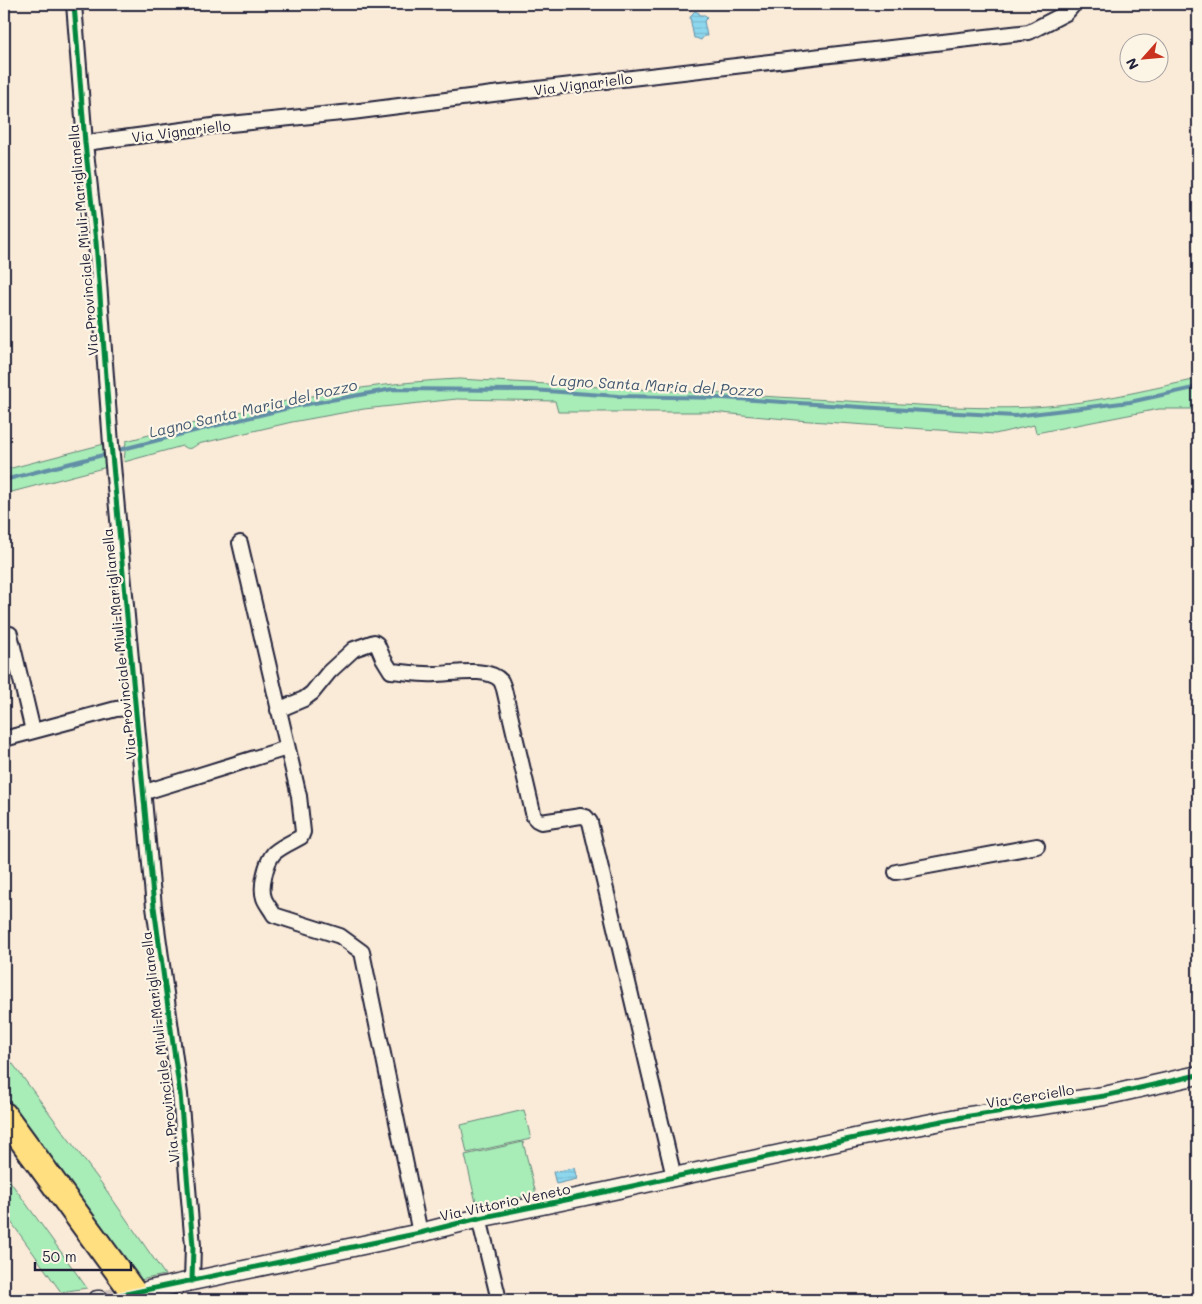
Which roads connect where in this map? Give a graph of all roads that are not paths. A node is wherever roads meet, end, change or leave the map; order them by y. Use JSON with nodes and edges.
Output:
{"nodes":[{"id":1,"x":74,"y":4,"type":"edge"},
{"id":2,"x":1074,"y":4,"type":"edge"},
{"id":3,"x":85,"y":143,"type":"junction"},
{"id":4,"x":240,"y":543,"type":"dead end"},
{"id":5,"x":10,"y":634,"type":"dead end"},
{"id":6,"x":136,"y":710,"type":"junction"},
{"id":7,"x":278,"y":710,"type":"junction"},
{"id":8,"x":33,"y":731,"type":"junction"},
{"id":9,"x":4,"y":739,"type":"edge"},
{"id":10,"x":287,"y":748,"type":"junction"},
{"id":11,"x":144,"y":792,"type":"junction"},
{"id":12,"x":1037,"y":846,"type":"dead end"},
{"id":13,"x":896,"y":872,"type":"dead end"},
{"id":14,"x":1198,"y":1075,"type":"edge"},
{"id":15,"x":4,"y":1115,"type":"edge"},
{"id":16,"x":864,"y":1136,"type":"joint"},
{"id":17,"x":4,"y":1144,"type":"edge"},
{"id":18,"x":674,"y":1177,"type":"junction"},
{"id":19,"x":479,"y":1218,"type":"junction"},
{"id":20,"x":420,"y":1233,"type":"junction"},
{"id":21,"x":192,"y":1281,"type":"junction"},
{"id":22,"x":144,"y":1295,"type":"edge"},
{"id":23,"x":105,"y":1300,"type":"edge"},
{"id":24,"x":499,"y":1300,"type":"edge"}],
"edges":[{"from":1,"to":3,"type":"street","name":"Via Provinciale Miuli-Mariglianella"},
{"from":2,"to":3,"type":"street","name":"Via Vignariello"},
{"from":3,"to":6,"type":"street","name":"Via Provinciale Miuli-Mariglianella"},
{"from":4,"to":7,"type":"street"},
{"from":5,"to":8,"type":"street"},
{"from":6,"to":8,"type":"street"},
{"from":6,"to":11,"type":"street","name":"Via Provinciale Miuli-Mariglianella"},
{"from":7,"to":10,"type":"street"},
{"from":7,"to":18,"type":"street"},
{"from":8,"to":9,"type":"street"},
{"from":10,"to":11,"type":"street"},
{"from":10,"to":20,"type":"street"},
{"from":11,"to":21,"type":"street","name":"Via Provinciale Miuli-Mariglianella"},
{"from":12,"to":13,"type":"street"},
{"from":14,"to":16,"type":"street","name":"Via Cerciello"},
{"from":15,"to":22,"type":"highway"},
{"from":16,"to":18,"type":"street","name":"Via Vittorio Veneto"},
{"from":17,"to":23,"type":"highway"},
{"from":18,"to":19,"type":"street","name":"Via Vittorio Veneto"},
{"from":19,"to":20,"type":"street","name":"Via Vittorio Veneto"},
{"from":19,"to":24,"type":"street"},
{"from":20,"to":21,"type":"street","name":"Via Vittorio Veneto"},
{"from":21,"to":22,"type":"street","name":"Via Vittorio Veneto"}]}
